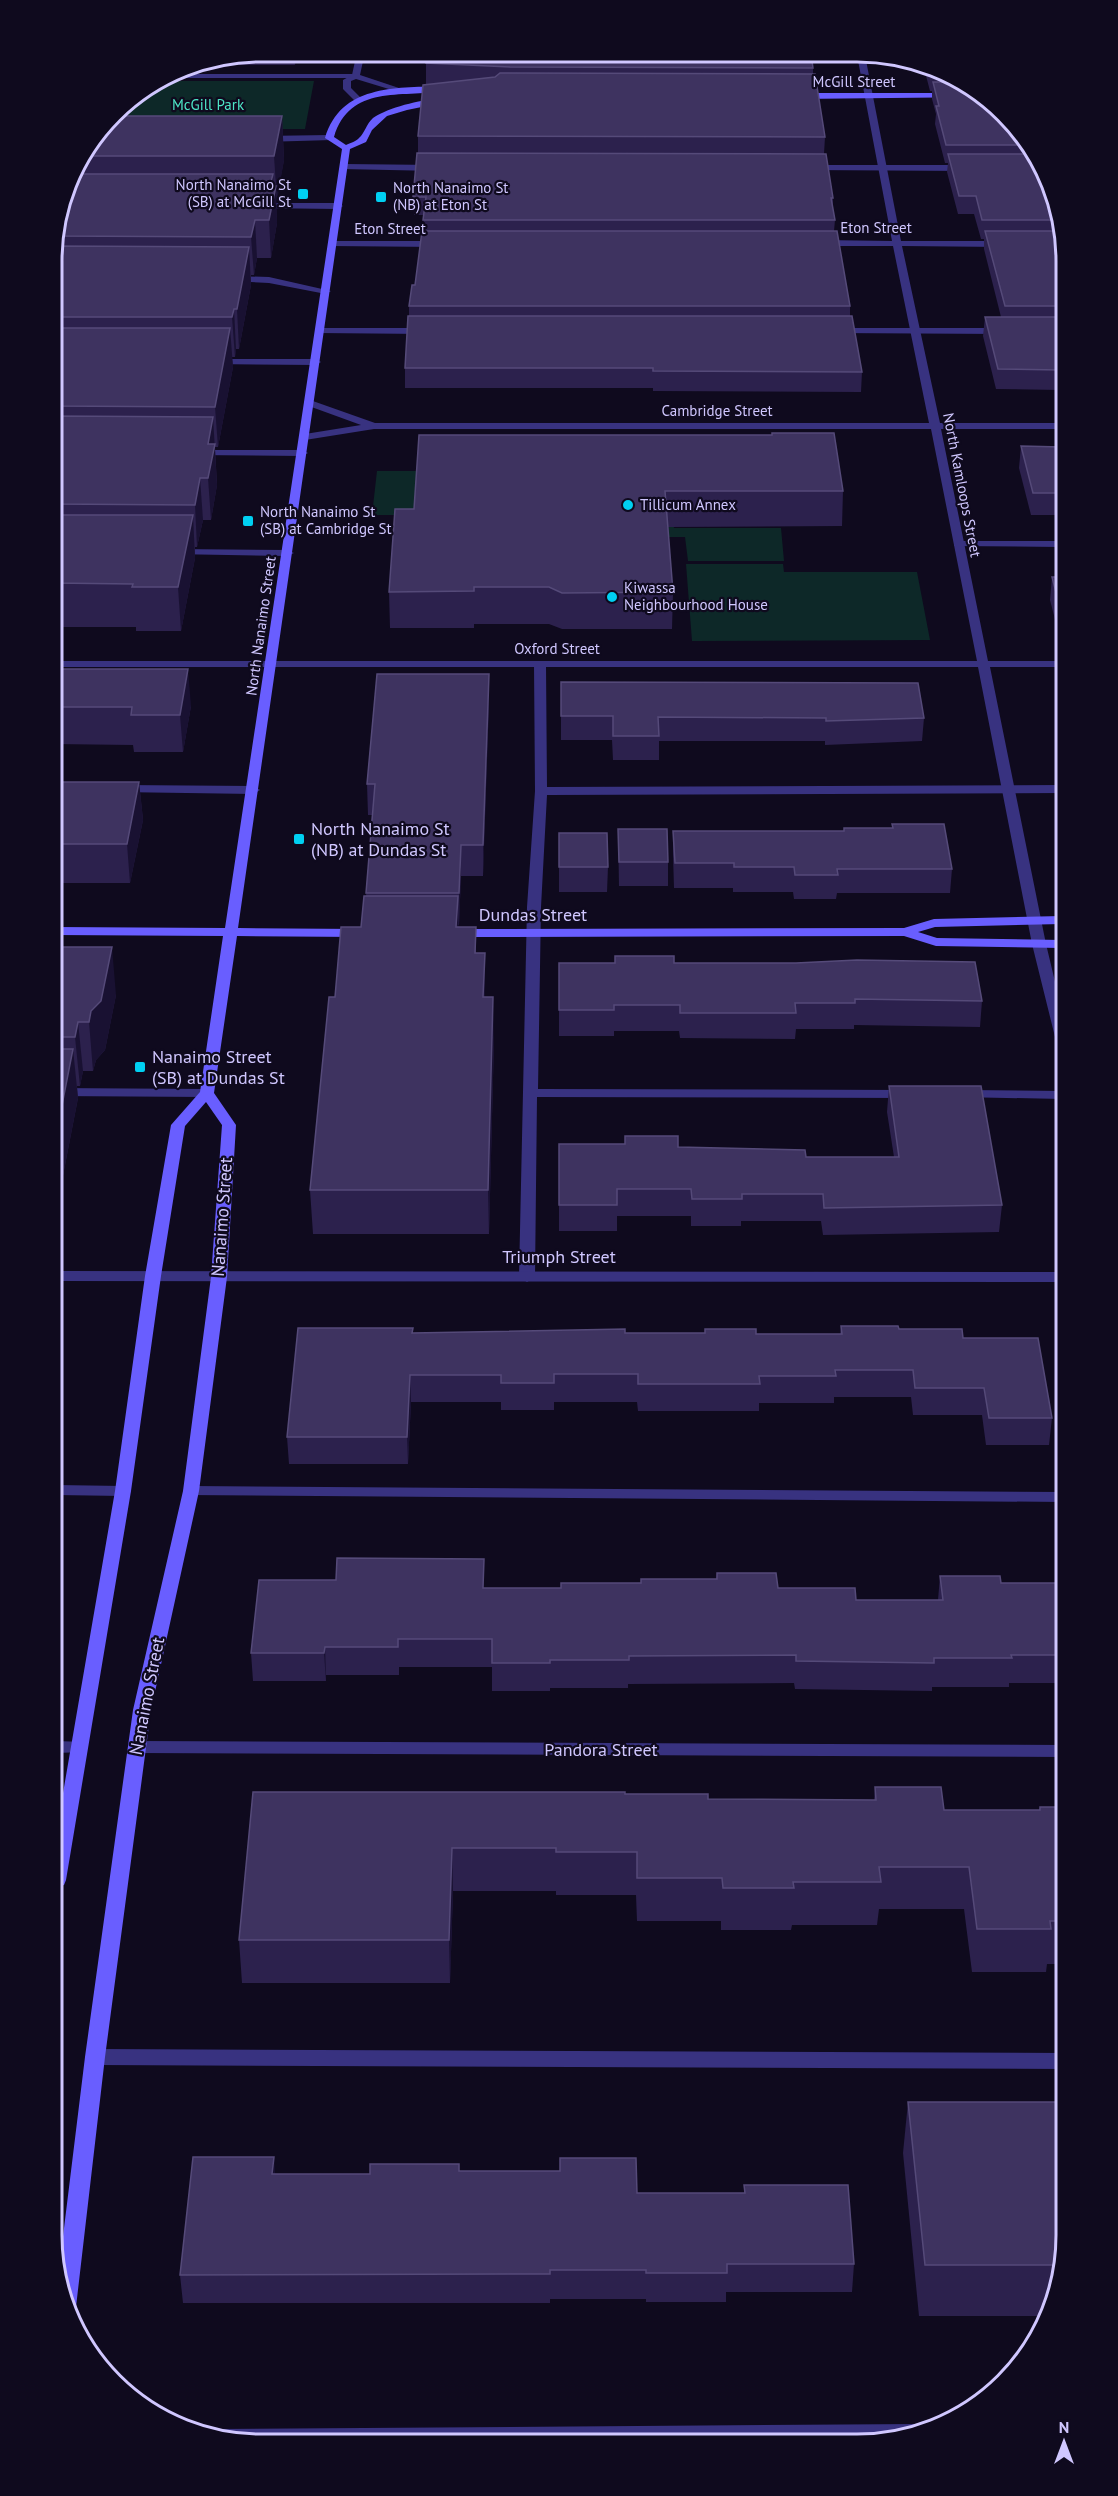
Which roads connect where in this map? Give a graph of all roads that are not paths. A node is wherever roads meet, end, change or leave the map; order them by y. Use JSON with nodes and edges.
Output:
{"nodes":[{"id":1,"x":359,"y":62,"type":"edge"},
{"id":2,"x":863,"y":62,"type":"edge"},
{"id":3,"x":187,"y":76,"type":"edge"},
{"id":4,"x":356,"y":76,"type":"junction"},
{"id":5,"x":450,"y":89,"type":"edge"},
{"id":6,"x":399,"y":91,"type":"junction"},
{"id":7,"x":786,"y":96,"type":"edge"},
{"id":8,"x":870,"y":96,"type":"junction"},
{"id":9,"x":969,"y":96,"type":"edge"},
{"id":10,"x":359,"y":100,"type":"junction"},
{"id":11,"x":449,"y":102,"type":"edge"},
{"id":12,"x":329,"y":138,"type":"junction"},
{"id":13,"x":257,"y":139,"type":"edge"},
{"id":14,"x":346,"y":148,"type":"junction"},
{"id":15,"x":344,"y":167,"type":"junction"},
{"id":16,"x":453,"y":168,"type":"edge"},
{"id":17,"x":804,"y":168,"type":"edge"},
{"id":18,"x":881,"y":168,"type":"junction"},
{"id":19,"x":977,"y":168,"type":"edge"},
{"id":20,"x":247,"y":206,"type":"edge"},
{"id":21,"x":338,"y":206,"type":"junction"},
{"id":22,"x":805,"y":243,"type":"edge"},
{"id":23,"x":897,"y":243,"type":"junction"},
{"id":24,"x":333,"y":244,"type":"junction"},
{"id":25,"x":453,"y":244,"type":"edge"},
{"id":26,"x":1013,"y":244,"type":"edge"},
{"id":27,"x":223,"y":279,"type":"edge"},
{"id":28,"x":326,"y":291,"type":"junction"},
{"id":29,"x":320,"y":331,"type":"junction"},
{"id":30,"x":436,"y":331,"type":"edge"},
{"id":31,"x":820,"y":331,"type":"edge"},
{"id":32,"x":914,"y":331,"type":"junction"},
{"id":33,"x":1014,"y":331,"type":"edge"},
{"id":34,"x":200,"y":362,"type":"edge"},
{"id":35,"x":316,"y":362,"type":"junction"},
{"id":36,"x":310,"y":403,"type":"junction"},
{"id":37,"x":374,"y":426,"type":"junction"},
{"id":38,"x":935,"y":426,"type":"junction"},
{"id":39,"x":1057,"y":426,"type":"edge"},
{"id":40,"x":305,"y":437,"type":"junction"},
{"id":41,"x":179,"y":452,"type":"edge"},
{"id":42,"x":303,"y":453,"type":"junction"},
{"id":43,"x":958,"y":544,"type":"junction"},
{"id":44,"x":1057,"y":544,"type":"edge"},
{"id":45,"x":160,"y":552,"type":"edge"},
{"id":46,"x":288,"y":553,"type":"junction"},
{"id":47,"x":62,"y":664,"type":"edge"},
{"id":48,"x":272,"y":664,"type":"junction"},
{"id":49,"x":540,"y":664,"type":"junction"},
{"id":50,"x":983,"y":664,"type":"junction"},
{"id":51,"x":1057,"y":664,"type":"edge"},
{"id":52,"x":111,"y":789,"type":"edge"},
{"id":53,"x":1008,"y":789,"type":"junction"},
{"id":54,"x":1057,"y":789,"type":"edge"},
{"id":55,"x":254,"y":790,"type":"junction"},
{"id":56,"x":541,"y":791,"type":"junction"},
{"id":57,"x":1035,"y":920,"type":"junction"},
{"id":58,"x":1057,"y":921,"type":"edge"},
{"id":59,"x":62,"y":932,"type":"edge"},
{"id":60,"x":233,"y":932,"type":"junction"},
{"id":61,"x":905,"y":932,"type":"junction"},
{"id":62,"x":378,"y":933,"type":"edge"},
{"id":63,"x":445,"y":933,"type":"edge"},
{"id":64,"x":534,"y":933,"type":"junction"},
{"id":65,"x":1039,"y":944,"type":"junction"},
{"id":66,"x":1057,"y":944,"type":"edge"},
{"id":67,"x":1057,"y":1015,"type":"edge"},
{"id":68,"x":62,"y":1092,"type":"edge"},
{"id":69,"x":207,"y":1093,"type":"junction"},
{"id":70,"x":529,"y":1094,"type":"junction"},
{"id":71,"x":925,"y":1094,"type":"edge"},
{"id":72,"x":949,"y":1094,"type":"edge"},
{"id":73,"x":1057,"y":1095,"type":"edge"},
{"id":74,"x":62,"y":1276,"type":"edge"},
{"id":75,"x":153,"y":1276,"type":"junction"},
{"id":76,"x":219,"y":1277,"type":"junction"},
{"id":77,"x":527,"y":1277,"type":"junction"},
{"id":78,"x":1056,"y":1277,"type":"edge"},
{"id":79,"x":62,"y":1490,"type":"edge"},
{"id":80,"x":123,"y":1491,"type":"junction"},
{"id":81,"x":190,"y":1491,"type":"junction"},
{"id":82,"x":1056,"y":1497,"type":"edge"},
{"id":83,"x":62,"y":1747,"type":"edge"},
{"id":84,"x":80,"y":1747,"type":"junction"},
{"id":85,"x":137,"y":1747,"type":"junction"},
{"id":86,"x":1056,"y":1751,"type":"edge"},
{"id":87,"x":62,"y":1851,"type":"edge"},
{"id":88,"x":95,"y":2057,"type":"junction"},
{"id":89,"x":1056,"y":2061,"type":"edge"},
{"id":90,"x":68,"y":2285,"type":"edge"}],
"edges":[{"from":1,"to":4,"type":"street"},
{"from":2,"to":8,"type":"street","name":"North Kamloops Street"},
{"from":3,"to":4,"type":"street"},
{"from":4,"to":6,"type":"street"},
{"from":4,"to":10,"type":"street"},
{"from":5,"to":6,"type":"main road"},
{"from":6,"to":10,"type":"main road"},
{"from":7,"to":8,"type":"main road","name":"McGill Street"},
{"from":8,"to":9,"type":"main road","name":"McGill Street"},
{"from":8,"to":18,"type":"street","name":"North Kamloops Street"},
{"from":10,"to":12,"type":"main road"},
{"from":11,"to":14,"type":"main road"},
{"from":12,"to":13,"type":"street"},
{"from":12,"to":14,"type":"main road"},
{"from":14,"to":15,"type":"main road","name":"North Nanaimo Street"},
{"from":15,"to":16,"type":"street"},
{"from":15,"to":21,"type":"main road","name":"North Nanaimo Street"},
{"from":17,"to":18,"type":"street"},
{"from":18,"to":19,"type":"street"},
{"from":18,"to":23,"type":"street","name":"North Kamloops Street"},
{"from":20,"to":21,"type":"street"},
{"from":21,"to":24,"type":"main road","name":"North Nanaimo Street"},
{"from":22,"to":23,"type":"street","name":"Eton Street"},
{"from":23,"to":26,"type":"street","name":"Eton Street"},
{"from":23,"to":32,"type":"street","name":"North Kamloops Street"},
{"from":24,"to":25,"type":"street","name":"Eton Street"},
{"from":24,"to":28,"type":"main road","name":"North Nanaimo Street"},
{"from":27,"to":28,"type":"street"},
{"from":28,"to":29,"type":"main road","name":"North Nanaimo Street"},
{"from":29,"to":30,"type":"street"},
{"from":29,"to":35,"type":"main road","name":"North Nanaimo Street"},
{"from":31,"to":32,"type":"street"},
{"from":32,"to":33,"type":"street"},
{"from":32,"to":38,"type":"street","name":"North Kamloops Street"},
{"from":34,"to":35,"type":"street"},
{"from":35,"to":36,"type":"main road","name":"North Nanaimo Street"},
{"from":36,"to":37,"type":"street","name":"Cambridge Street"},
{"from":36,"to":40,"type":"main road","name":"North Nanaimo Street"},
{"from":37,"to":38,"type":"street","name":"Cambridge Street"},
{"from":37,"to":40,"type":"street","name":"Cambridge Street"},
{"from":38,"to":39,"type":"street","name":"Cambridge Street"},
{"from":38,"to":43,"type":"street","name":"North Kamloops Street"},
{"from":40,"to":42,"type":"main road","name":"North Nanaimo Street"},
{"from":41,"to":42,"type":"street"},
{"from":42,"to":46,"type":"main road","name":"North Nanaimo Street"},
{"from":43,"to":44,"type":"street"},
{"from":43,"to":50,"type":"street","name":"North Kamloops Street"},
{"from":45,"to":46,"type":"street"},
{"from":46,"to":48,"type":"main road","name":"North Nanaimo Street"},
{"from":47,"to":48,"type":"street","name":"Oxford Street"},
{"from":48,"to":49,"type":"street","name":"Oxford Street"},
{"from":48,"to":55,"type":"main road","name":"North Nanaimo Street"},
{"from":49,"to":50,"type":"street","name":"Oxford Street"},
{"from":49,"to":56,"type":"street"},
{"from":50,"to":51,"type":"street","name":"Oxford Street"},
{"from":50,"to":53,"type":"street","name":"North Kamloops Street"},
{"from":52,"to":55,"type":"street"},
{"from":53,"to":54,"type":"street"},
{"from":53,"to":56,"type":"street"},
{"from":53,"to":57,"type":"street","name":"North Kamloops Street"},
{"from":55,"to":60,"type":"main road","name":"North Nanaimo Street"},
{"from":56,"to":64,"type":"street"},
{"from":57,"to":58,"type":"main road","name":"Dundas Street"},
{"from":57,"to":61,"type":"main road","name":"Dundas Street"},
{"from":57,"to":65,"type":"street","name":"North Kamloops Street"},
{"from":59,"to":60,"type":"main road"},
{"from":60,"to":62,"type":"main road"},
{"from":60,"to":69,"type":"main road"},
{"from":61,"to":64,"type":"main road","name":"Dundas Street"},
{"from":61,"to":65,"type":"main road","name":"Dundas Street"},
{"from":63,"to":64,"type":"main road","name":"Dundas Street"},
{"from":64,"to":70,"type":"street"},
{"from":65,"to":66,"type":"main road","name":"Dundas Street"},
{"from":65,"to":67,"type":"street","name":"North Kamloops Street"},
{"from":68,"to":69,"type":"street"},
{"from":69,"to":75,"type":"main road"},
{"from":69,"to":76,"type":"main road","name":"Nanaimo Street"},
{"from":70,"to":71,"type":"street"},
{"from":70,"to":77,"type":"street"},
{"from":72,"to":73,"type":"street"},
{"from":74,"to":75,"type":"street","name":"Triumph Street"},
{"from":75,"to":76,"type":"street","name":"Triumph Street"},
{"from":75,"to":80,"type":"main road"},
{"from":76,"to":77,"type":"street","name":"Triumph Street"},
{"from":76,"to":81,"type":"main road","name":"Nanaimo Street"},
{"from":77,"to":78,"type":"street","name":"Triumph Street"},
{"from":79,"to":80,"type":"street"},
{"from":80,"to":84,"type":"main road"},
{"from":81,"to":82,"type":"street"},
{"from":81,"to":85,"type":"main road","name":"Nanaimo Street"},
{"from":83,"to":84,"type":"street"},
{"from":84,"to":87,"type":"main road"},
{"from":85,"to":86,"type":"street","name":"Pandora Street"},
{"from":85,"to":88,"type":"main road","name":"Nanaimo Street"},
{"from":88,"to":89,"type":"street"},
{"from":88,"to":90,"type":"main road","name":"Nanaimo Street"}]}
